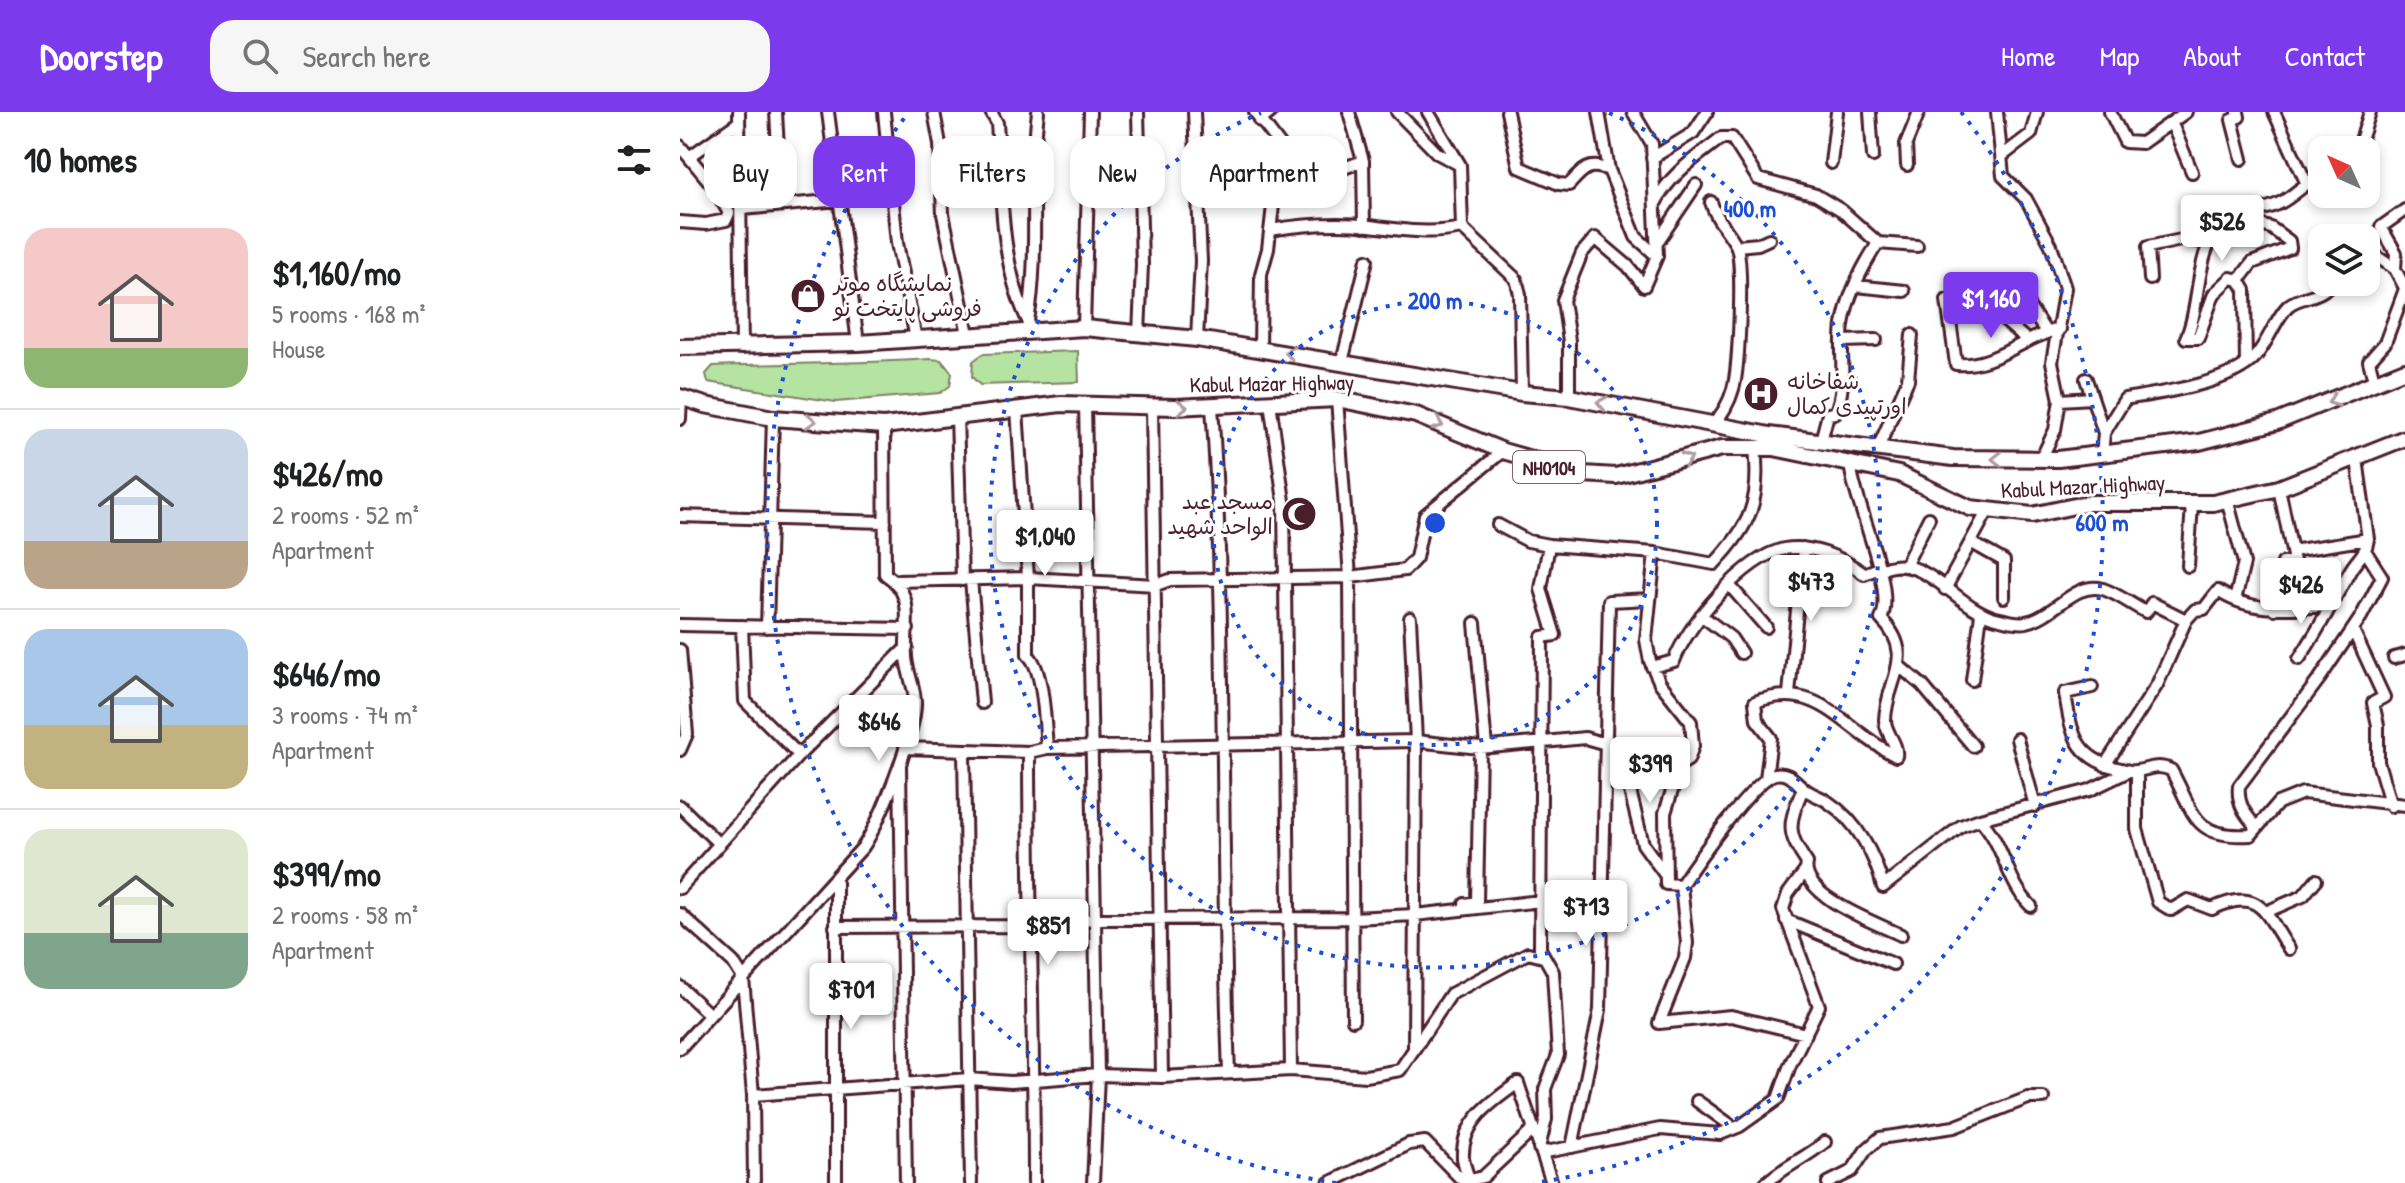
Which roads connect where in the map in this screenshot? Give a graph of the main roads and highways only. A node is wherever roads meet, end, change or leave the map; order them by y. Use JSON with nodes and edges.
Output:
{"nodes":[{"id":1,"x":680,"y":347,"type":"edge"},
{"id":2,"x":2405,"y":370,"type":"edge"},
{"id":3,"x":680,"y":397,"type":"edge"},
{"id":4,"x":2405,"y":438,"type":"edge"}],
"edges":[{"from":2,"to":1,"type":"highway","name":"Kabul Mazar Highway","one_way":true},
{"from":3,"to":4,"type":"highway","name":"Kabul Mazar Highway","number":"NH0104","one_way":true}]}
